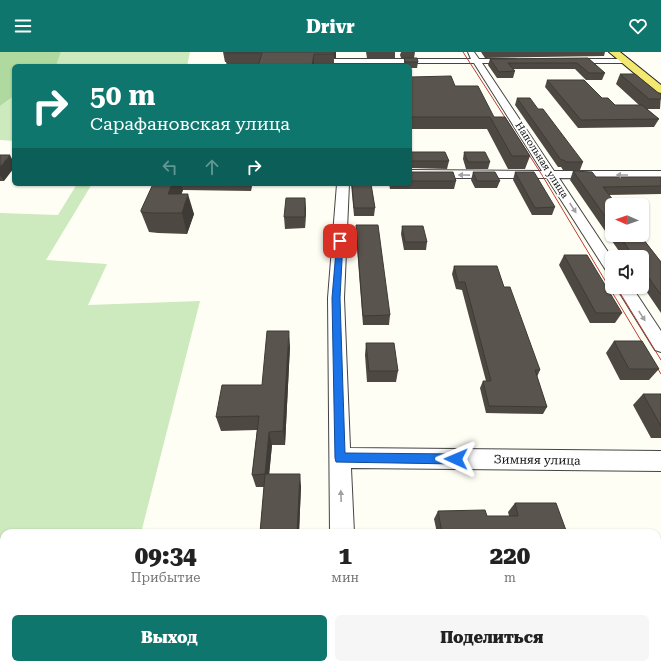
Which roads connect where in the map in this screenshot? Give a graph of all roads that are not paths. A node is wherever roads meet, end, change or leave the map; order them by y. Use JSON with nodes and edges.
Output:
{"nodes":[{"id":1,"x":614,"y":52,"type":"edge"},
{"id":2,"x":474,"y":56,"type":"edge"},
{"id":3,"x":518,"y":61,"type":"edge"},
{"id":4,"x":560,"y":61,"type":"edge"},
{"id":5,"x":624,"y":61,"type":"junction"},
{"id":6,"x":324,"y":64,"type":"edge"},
{"id":7,"x":661,"y":90,"type":"edge"},
{"id":8,"x":412,"y":174,"type":"edge"},
{"id":9,"x":552,"y":175,"type":"junction"},
{"id":10,"x":661,"y":175,"type":"edge"},
{"id":11,"x":343,"y":186,"type":"edge"},
{"id":12,"x":605,"y":258,"type":"edge"},
{"id":13,"x":628,"y":294,"type":"edge"},
{"id":14,"x":661,"y":345,"type":"edge"},
{"id":15,"x":340,"y":458,"type":"junction"},
{"id":16,"x":661,"y":461,"type":"edge"},
{"id":17,"x":342,"y":529,"type":"edge"}],
"edges":[{"from":1,"to":5,"type":"main road"},
{"from":2,"to":3,"type":"street"},
{"from":2,"to":6,"type":"street"},
{"from":2,"to":9,"type":"street","name":"Напольная улица"},
{"from":4,"to":5,"type":"street"},
{"from":5,"to":7,"type":"main road"},
{"from":9,"to":8,"type":"street","one_way":true},
{"from":10,"to":9,"type":"street","one_way":true},
{"from":9,"to":12,"type":"street","name":"Напольная улица","one_way":true},
{"from":11,"to":15,"type":"street"},
{"from":13,"to":14,"type":"street","one_way":true},
{"from":15,"to":16,"type":"street","name":"Зимняя улица"},
{"from":17,"to":15,"type":"street","one_way":true}]}
